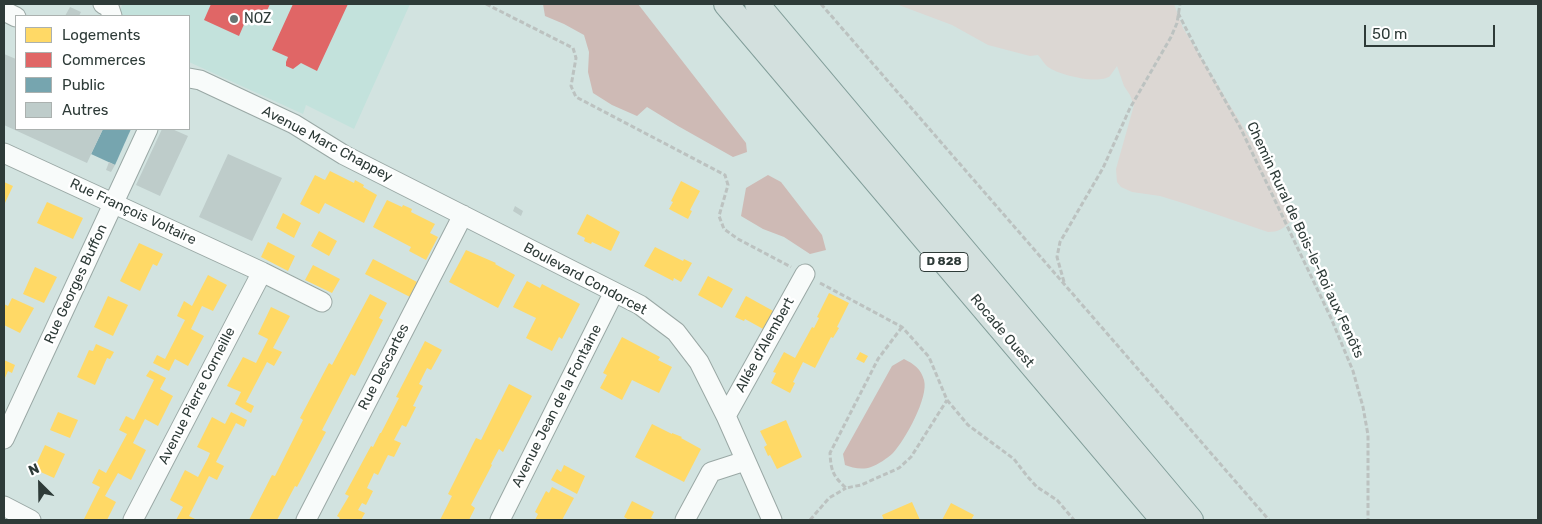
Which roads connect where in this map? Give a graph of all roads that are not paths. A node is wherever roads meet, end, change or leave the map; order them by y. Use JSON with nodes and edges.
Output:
{"nodes":[{"id":1,"x":726,"y":4,"type":"edge"},
{"id":2,"x":757,"y":4,"type":"edge"},
{"id":3,"x":190,"y":78,"type":"edge"},
{"id":4,"x":148,"y":130,"type":"edge"},
{"id":5,"x":4,"y":153,"type":"edge"},
{"id":6,"x":114,"y":204,"type":"junction"},
{"id":7,"x":463,"y":215,"type":"junction"},
{"id":8,"x":262,"y":272,"type":"junction"},
{"id":9,"x":805,"y":274,"type":"road end"},
{"id":10,"x":614,"y":292,"type":"junction"},
{"id":11,"x":322,"y":302,"type":"dead end"},
{"id":12,"x":726,"y":416,"type":"junction"},
{"id":13,"x":4,"y":439,"type":"edge"},
{"id":14,"x":745,"y":460,"type":"junction"},
{"id":15,"x":4,"y":506,"type":"edge"},
{"id":16,"x":31,"y":520,"type":"edge"},
{"id":17,"x":133,"y":520,"type":"edge"},
{"id":18,"x":306,"y":520,"type":"edge"},
{"id":19,"x":500,"y":520,"type":"edge"},
{"id":20,"x":685,"y":520,"type":"edge"},
{"id":21,"x":772,"y":520,"type":"edge"},
{"id":22,"x":1163,"y":520,"type":"edge"},
{"id":23,"x":1191,"y":520,"type":"edge"}],
"edges":[{"from":1,"to":22,"type":"main road","name":"Rocade Ouest","number":"D 828"},
{"from":2,"to":23,"type":"main road","name":"Rocade Ouest","number":"D 828"},
{"from":3,"to":7,"type":"street","name":"Avenue Marc Chappey"},
{"from":4,"to":6,"type":"street","name":"Rue Georges Buffon"},
{"from":5,"to":6,"type":"street","name":"Rue François Voltaire"},
{"from":6,"to":8,"type":"street","name":"Rue François Voltaire"},
{"from":6,"to":13,"type":"street","name":"Rue Georges Buffon"},
{"from":7,"to":10,"type":"street","name":"Boulevard Condorcet"},
{"from":7,"to":18,"type":"street","name":"Rue Descartes"},
{"from":8,"to":11,"type":"street","name":"Rue François Voltaire"},
{"from":8,"to":17,"type":"street","name":"Avenue Pierre Corneille"},
{"from":9,"to":12,"type":"street","name":"Allée d'Alembert"},
{"from":10,"to":12,"type":"street","name":"Boulevard Condorcet"},
{"from":10,"to":19,"type":"street","name":"Avenue Jean de la Fontaine"},
{"from":12,"to":14,"type":"street","name":"Boulevard Condorcet"},
{"from":14,"to":20,"type":"street"},
{"from":14,"to":21,"type":"street","name":"Boulevard Condorcet"},
{"from":15,"to":16,"type":"street"}]}
